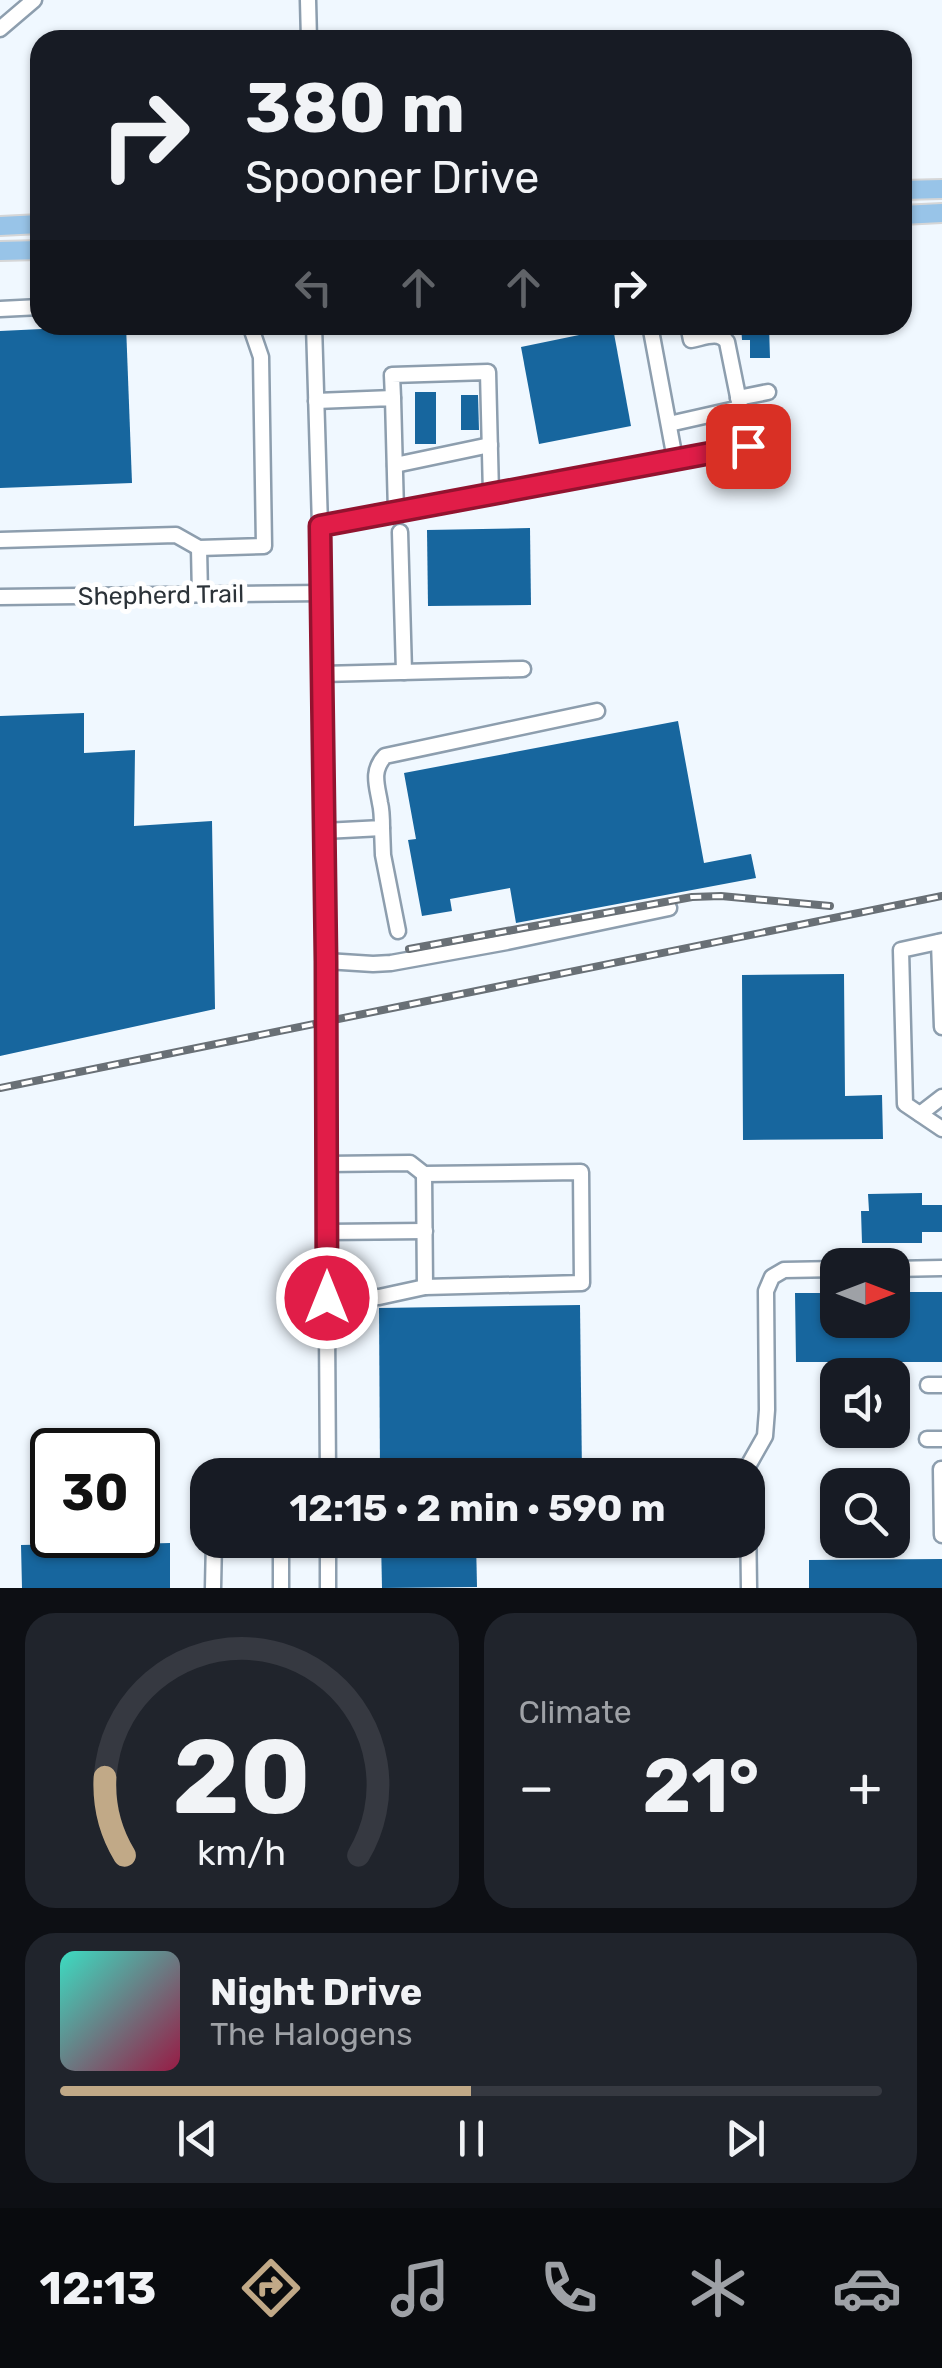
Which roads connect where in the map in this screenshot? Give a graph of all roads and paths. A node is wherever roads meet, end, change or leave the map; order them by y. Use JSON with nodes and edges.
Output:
{"nodes":[{"id":1,"x":34,"y":0,"type":"edge"},
{"id":2,"x":308,"y":0,"type":"edge"},
{"id":3,"x":0,"y":29,"type":"edge"},
{"id":4,"x":309,"y":30,"type":"edge"},
{"id":5,"x":942,"y":189,"type":"edge"},
{"id":6,"x":912,"y":190,"type":"edge"},
{"id":7,"x":942,"y":214,"type":"edge"},
{"id":8,"x":912,"y":215,"type":"edge"},
{"id":9,"x":30,"y":224,"type":"edge"},
{"id":10,"x":0,"y":226,"type":"edge"},
{"id":11,"x":30,"y":250,"type":"edge"},
{"id":12,"x":0,"y":251,"type":"edge"},
{"id":13,"x":30,"y":308,"type":"edge"},
{"id":14,"x":0,"y":309,"type":"edge"},
{"id":15,"x":253,"y":335,"type":"edge"},
{"id":16,"x":314,"y":335,"type":"edge"},
{"id":17,"x":652,"y":335,"type":"edge"},
{"id":18,"x":689,"y":335,"type":"edge"},
{"id":19,"x":718,"y":335,"type":"edge"},
{"id":20,"x":718,"y":335,"type":"edge"},
{"id":21,"x":768,"y":392,"type":"dead end"},
{"id":22,"x":393,"y":398,"type":"junction"},
{"id":23,"x":316,"y":401,"type":"junction"},
{"id":24,"x":739,"y":403,"type":"junction"},
{"id":25,"x":669,"y":424,"type":"junction"},
{"id":26,"x":772,"y":441,"type":"dead end"},
{"id":27,"x":490,"y":445,"type":"junction"},
{"id":28,"x":748,"y":446,"type":"junction"},
{"id":29,"x":676,"y":459,"type":"junction"},
{"id":30,"x":394,"y":465,"type":"junction"},
{"id":31,"x":491,"y":494,"type":"junction"},
{"id":32,"x":396,"y":512,"type":"junction"},
{"id":33,"x":320,"y":526,"type":"junction"},
{"id":34,"x":400,"y":532,"type":"dead end"},
{"id":35,"x":0,"y":540,"type":"edge"},
{"id":36,"x":200,"y":548,"type":"junction"},
{"id":37,"x":322,"y":593,"type":"junction"},
{"id":38,"x":200,"y":595,"type":"junction"},
{"id":39,"x":0,"y":598,"type":"edge"},
{"id":40,"x":522,"y":669,"type":"dead end"},
{"id":41,"x":404,"y":672,"type":"junction"},
{"id":42,"x":322,"y":674,"type":"junction"},
{"id":43,"x":598,"y":711,"type":"dead end"},
{"id":44,"x":382,"y":828,"type":"junction"},
{"id":45,"x":324,"y":831,"type":"junction"},
{"id":46,"x":669,"y":908,"type":"dead end"},
{"id":47,"x":398,"y":931,"type":"dead end"},
{"id":48,"x":941,"y":941,"type":"edge"},
{"id":49,"x":326,"y":961,"type":"junction"},
{"id":50,"x":942,"y":1027,"type":"edge"},
{"id":51,"x":942,"y":1097,"type":"edge"},
{"id":52,"x":920,"y":1114,"type":"junction"},
{"id":53,"x":942,"y":1129,"type":"edge"},
{"id":54,"x":327,"y":1164,"type":"junction"},
{"id":55,"x":424,"y":1174,"type":"junction"},
{"id":56,"x":425,"y":1231,"type":"junction"},
{"id":57,"x":327,"y":1232,"type":"junction"},
{"id":58,"x":942,"y":1268,"type":"edge"},
{"id":59,"x":910,"y":1269,"type":"edge"},
{"id":60,"x":820,"y":1270,"type":"edge"},
{"id":61,"x":425,"y":1287,"type":"junction"},
{"id":62,"x":327,"y":1298,"type":"junction"},
{"id":63,"x":328,"y":1458,"type":"edge"},
{"id":64,"x":753,"y":1458,"type":"edge"},
{"id":65,"x":941,"y":1469,"type":"edge"},
{"id":66,"x":942,"y":1535,"type":"edge"},
{"id":67,"x":214,"y":1558,"type":"edge"},
{"id":68,"x":281,"y":1558,"type":"edge"},
{"id":69,"x":328,"y":1558,"type":"edge"},
{"id":70,"x":749,"y":1558,"type":"edge"},
{"id":71,"x":213,"y":1588,"type":"edge"},
{"id":72,"x":281,"y":1588,"type":"edge"},
{"id":73,"x":328,"y":1588,"type":"edge"},
{"id":74,"x":749,"y":1588,"type":"edge"}],
"edges":[{"from":1,"to":3,"type":"street"},
{"from":2,"to":4,"type":"street"},
{"from":5,"to":6,"type":"main road"},
{"from":7,"to":8,"type":"main road"},
{"from":9,"to":10,"type":"main road"},
{"from":11,"to":12,"type":"main road"},
{"from":13,"to":14,"type":"street"},
{"from":15,"to":36,"type":"street"},
{"from":16,"to":23,"type":"street"},
{"from":17,"to":25,"type":"street"},
{"from":18,"to":20,"type":"street"},
{"from":19,"to":24,"type":"street"},
{"from":21,"to":24,"type":"street"},
{"from":22,"to":23,"type":"street"},
{"from":22,"to":27,"type":"street"},
{"from":22,"to":30,"type":"street"},
{"from":23,"to":33,"type":"street"},
{"from":24,"to":25,"type":"street"},
{"from":24,"to":28,"type":"street"},
{"from":25,"to":29,"type":"street"},
{"from":26,"to":28,"type":"street"},
{"from":27,"to":30,"type":"street"},
{"from":27,"to":31,"type":"street"},
{"from":28,"to":29,"type":"street"},
{"from":29,"to":31,"type":"street"},
{"from":30,"to":32,"type":"street"},
{"from":31,"to":32,"type":"street"},
{"from":32,"to":33,"type":"street"},
{"from":33,"to":37,"type":"street"},
{"from":34,"to":41,"type":"street"},
{"from":35,"to":36,"type":"street"},
{"from":36,"to":38,"type":"street"},
{"from":37,"to":38,"type":"street","name":"Shepherd Trail"},
{"from":37,"to":42,"type":"street"},
{"from":38,"to":39,"type":"street","name":"Shepherd Trail"},
{"from":40,"to":41,"type":"street"},
{"from":41,"to":42,"type":"street"},
{"from":42,"to":45,"type":"street"},
{"from":43,"to":44,"type":"street"},
{"from":44,"to":45,"type":"street"},
{"from":44,"to":47,"type":"street"},
{"from":45,"to":49,"type":"street"},
{"from":46,"to":49,"type":"street"},
{"from":48,"to":50,"type":"street"},
{"from":48,"to":52,"type":"street"},
{"from":49,"to":54,"type":"street"},
{"from":51,"to":52,"type":"street"},
{"from":52,"to":53,"type":"street"},
{"from":54,"to":55,"type":"street"},
{"from":54,"to":57,"type":"street"},
{"from":55,"to":56,"type":"street"},
{"from":55,"to":61,"type":"street"},
{"from":56,"to":57,"type":"street"},
{"from":56,"to":61,"type":"street"},
{"from":57,"to":62,"type":"street"},
{"from":58,"to":59,"type":"street"},
{"from":60,"to":64,"type":"street"},
{"from":61,"to":62,"type":"street"},
{"from":62,"to":63,"type":"street"},
{"from":65,"to":66,"type":"street"},
{"from":67,"to":71,"type":"street"},
{"from":68,"to":72,"type":"street"},
{"from":69,"to":73,"type":"street"},
{"from":70,"to":74,"type":"street"}]}
